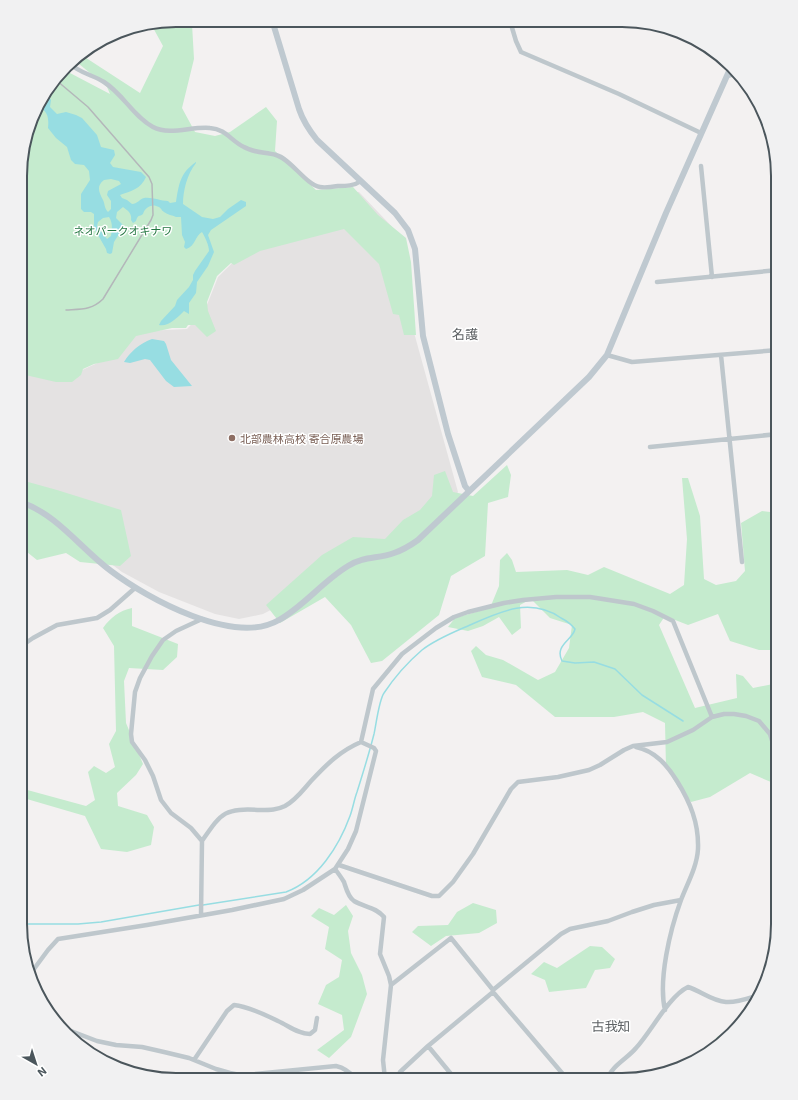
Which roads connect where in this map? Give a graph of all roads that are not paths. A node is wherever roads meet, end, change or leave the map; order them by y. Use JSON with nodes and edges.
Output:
{"nodes":[{"id":1,"x":274,"y":27,"type":"edge"},
{"id":2,"x":512,"y":27,"type":"edge"},
{"id":3,"x":75,"y":67,"type":"edge"},
{"id":4,"x":728,"y":72,"type":"edge"},
{"id":5,"x":731,"y":75,"type":"edge"},
{"id":6,"x":727,"y":76,"type":"junction"},
{"id":7,"x":701,"y":133,"type":"junction"},
{"id":8,"x":701,"y":166,"type":"dead end"},
{"id":9,"x":361,"y":181,"type":"junction"},
{"id":10,"x":771,"y":271,"type":"edge"},
{"id":11,"x":712,"y":277,"type":"junction"},
{"id":12,"x":657,"y":282,"type":"dead end"},
{"id":13,"x":771,"y":351,"type":"edge"},
{"id":14,"x":607,"y":355,"type":"junction"},
{"id":15,"x":721,"y":355,"type":"junction"},
{"id":16,"x":771,"y":435,"type":"edge"},
{"id":17,"x":729,"y":439,"type":"junction"},
{"id":18,"x":650,"y":447,"type":"dead end"},
{"id":19,"x":469,"y":491,"type":"junction"},
{"id":20,"x":27,"y":505,"type":"edge"},
{"id":21,"x":742,"y":562,"type":"dead end"},
{"id":22,"x":135,"y":588,"type":"junction"},
{"id":23,"x":202,"y":619,"type":"junction"},
{"id":24,"x":27,"y":642,"type":"edge"},
{"id":25,"x":712,"y":717,"type":"junction"},
{"id":26,"x":771,"y":737,"type":"edge"},
{"id":27,"x":361,"y":742,"type":"junction"},
{"id":28,"x":633,"y":746,"type":"junction"},
{"id":29,"x":202,"y":841,"type":"junction"},
{"id":30,"x":337,"y":867,"type":"junction"},
{"id":31,"x":681,"y":900,"type":"junction"},
{"id":32,"x":201,"y":915,"type":"junction"},
{"id":33,"x":34,"y":969,"type":"edge"},
{"id":34,"x":391,"y":985,"type":"junction"},
{"id":35,"x":493,"y":991,"type":"junction"},
{"id":36,"x":752,"y":997,"type":"edge"},
{"id":37,"x":665,"y":1010,"type":"junction"},
{"id":38,"x":317,"y":1018,"type":"dead end"},
{"id":39,"x":74,"y":1032,"type":"edge"},
{"id":40,"x":428,"y":1046,"type":"junction"},
{"id":41,"x":194,"y":1060,"type":"junction"},
{"id":42,"x":227,"y":1073,"type":"edge"},
{"id":43,"x":276,"y":1073,"type":"edge"},
{"id":44,"x":351,"y":1073,"type":"edge"},
{"id":45,"x":385,"y":1073,"type":"edge"},
{"id":46,"x":399,"y":1073,"type":"edge"},
{"id":47,"x":450,"y":1073,"type":"edge"},
{"id":48,"x":562,"y":1073,"type":"edge"},
{"id":49,"x":611,"y":1073,"type":"edge"}],
"edges":[{"from":1,"to":9,"type":"street"},
{"from":2,"to":7,"type":"street"},
{"from":3,"to":9,"type":"street"},
{"from":4,"to":6,"type":"street"},
{"from":5,"to":6,"type":"street"},
{"from":6,"to":7,"type":"street"},
{"from":7,"to":14,"type":"street"},
{"from":8,"to":11,"type":"street"},
{"from":9,"to":19,"type":"street"},
{"from":10,"to":11,"type":"street"},
{"from":11,"to":12,"type":"street"},
{"from":13,"to":15,"type":"street"},
{"from":14,"to":15,"type":"street"},
{"from":14,"to":19,"type":"street"},
{"from":15,"to":17,"type":"street"},
{"from":16,"to":17,"type":"street"},
{"from":17,"to":18,"type":"street"},
{"from":17,"to":21,"type":"street"},
{"from":19,"to":23,"type":"street"},
{"from":20,"to":22,"type":"street"},
{"from":22,"to":23,"type":"street"},
{"from":22,"to":24,"type":"street"},
{"from":23,"to":29,"type":"street"},
{"from":25,"to":26,"type":"street"},
{"from":25,"to":27,"type":"street"},
{"from":25,"to":28,"type":"street"},
{"from":27,"to":29,"type":"street"},
{"from":27,"to":30,"type":"street"},
{"from":28,"to":30,"type":"street"},
{"from":28,"to":31,"type":"street"},
{"from":29,"to":32,"type":"street"},
{"from":30,"to":32,"type":"street"},
{"from":30,"to":34,"type":"street"},
{"from":31,"to":35,"type":"street"},
{"from":31,"to":37,"type":"street"},
{"from":32,"to":33,"type":"street"},
{"from":34,"to":35,"type":"street"},
{"from":34,"to":45,"type":"street"},
{"from":35,"to":40,"type":"street"},
{"from":35,"to":48,"type":"street"},
{"from":36,"to":37,"type":"street"},
{"from":37,"to":49,"type":"street"},
{"from":38,"to":41,"type":"street"},
{"from":39,"to":41,"type":"street"},
{"from":40,"to":46,"type":"street"},
{"from":40,"to":47,"type":"street"},
{"from":41,"to":42,"type":"street"},
{"from":43,"to":44,"type":"street"}]}
